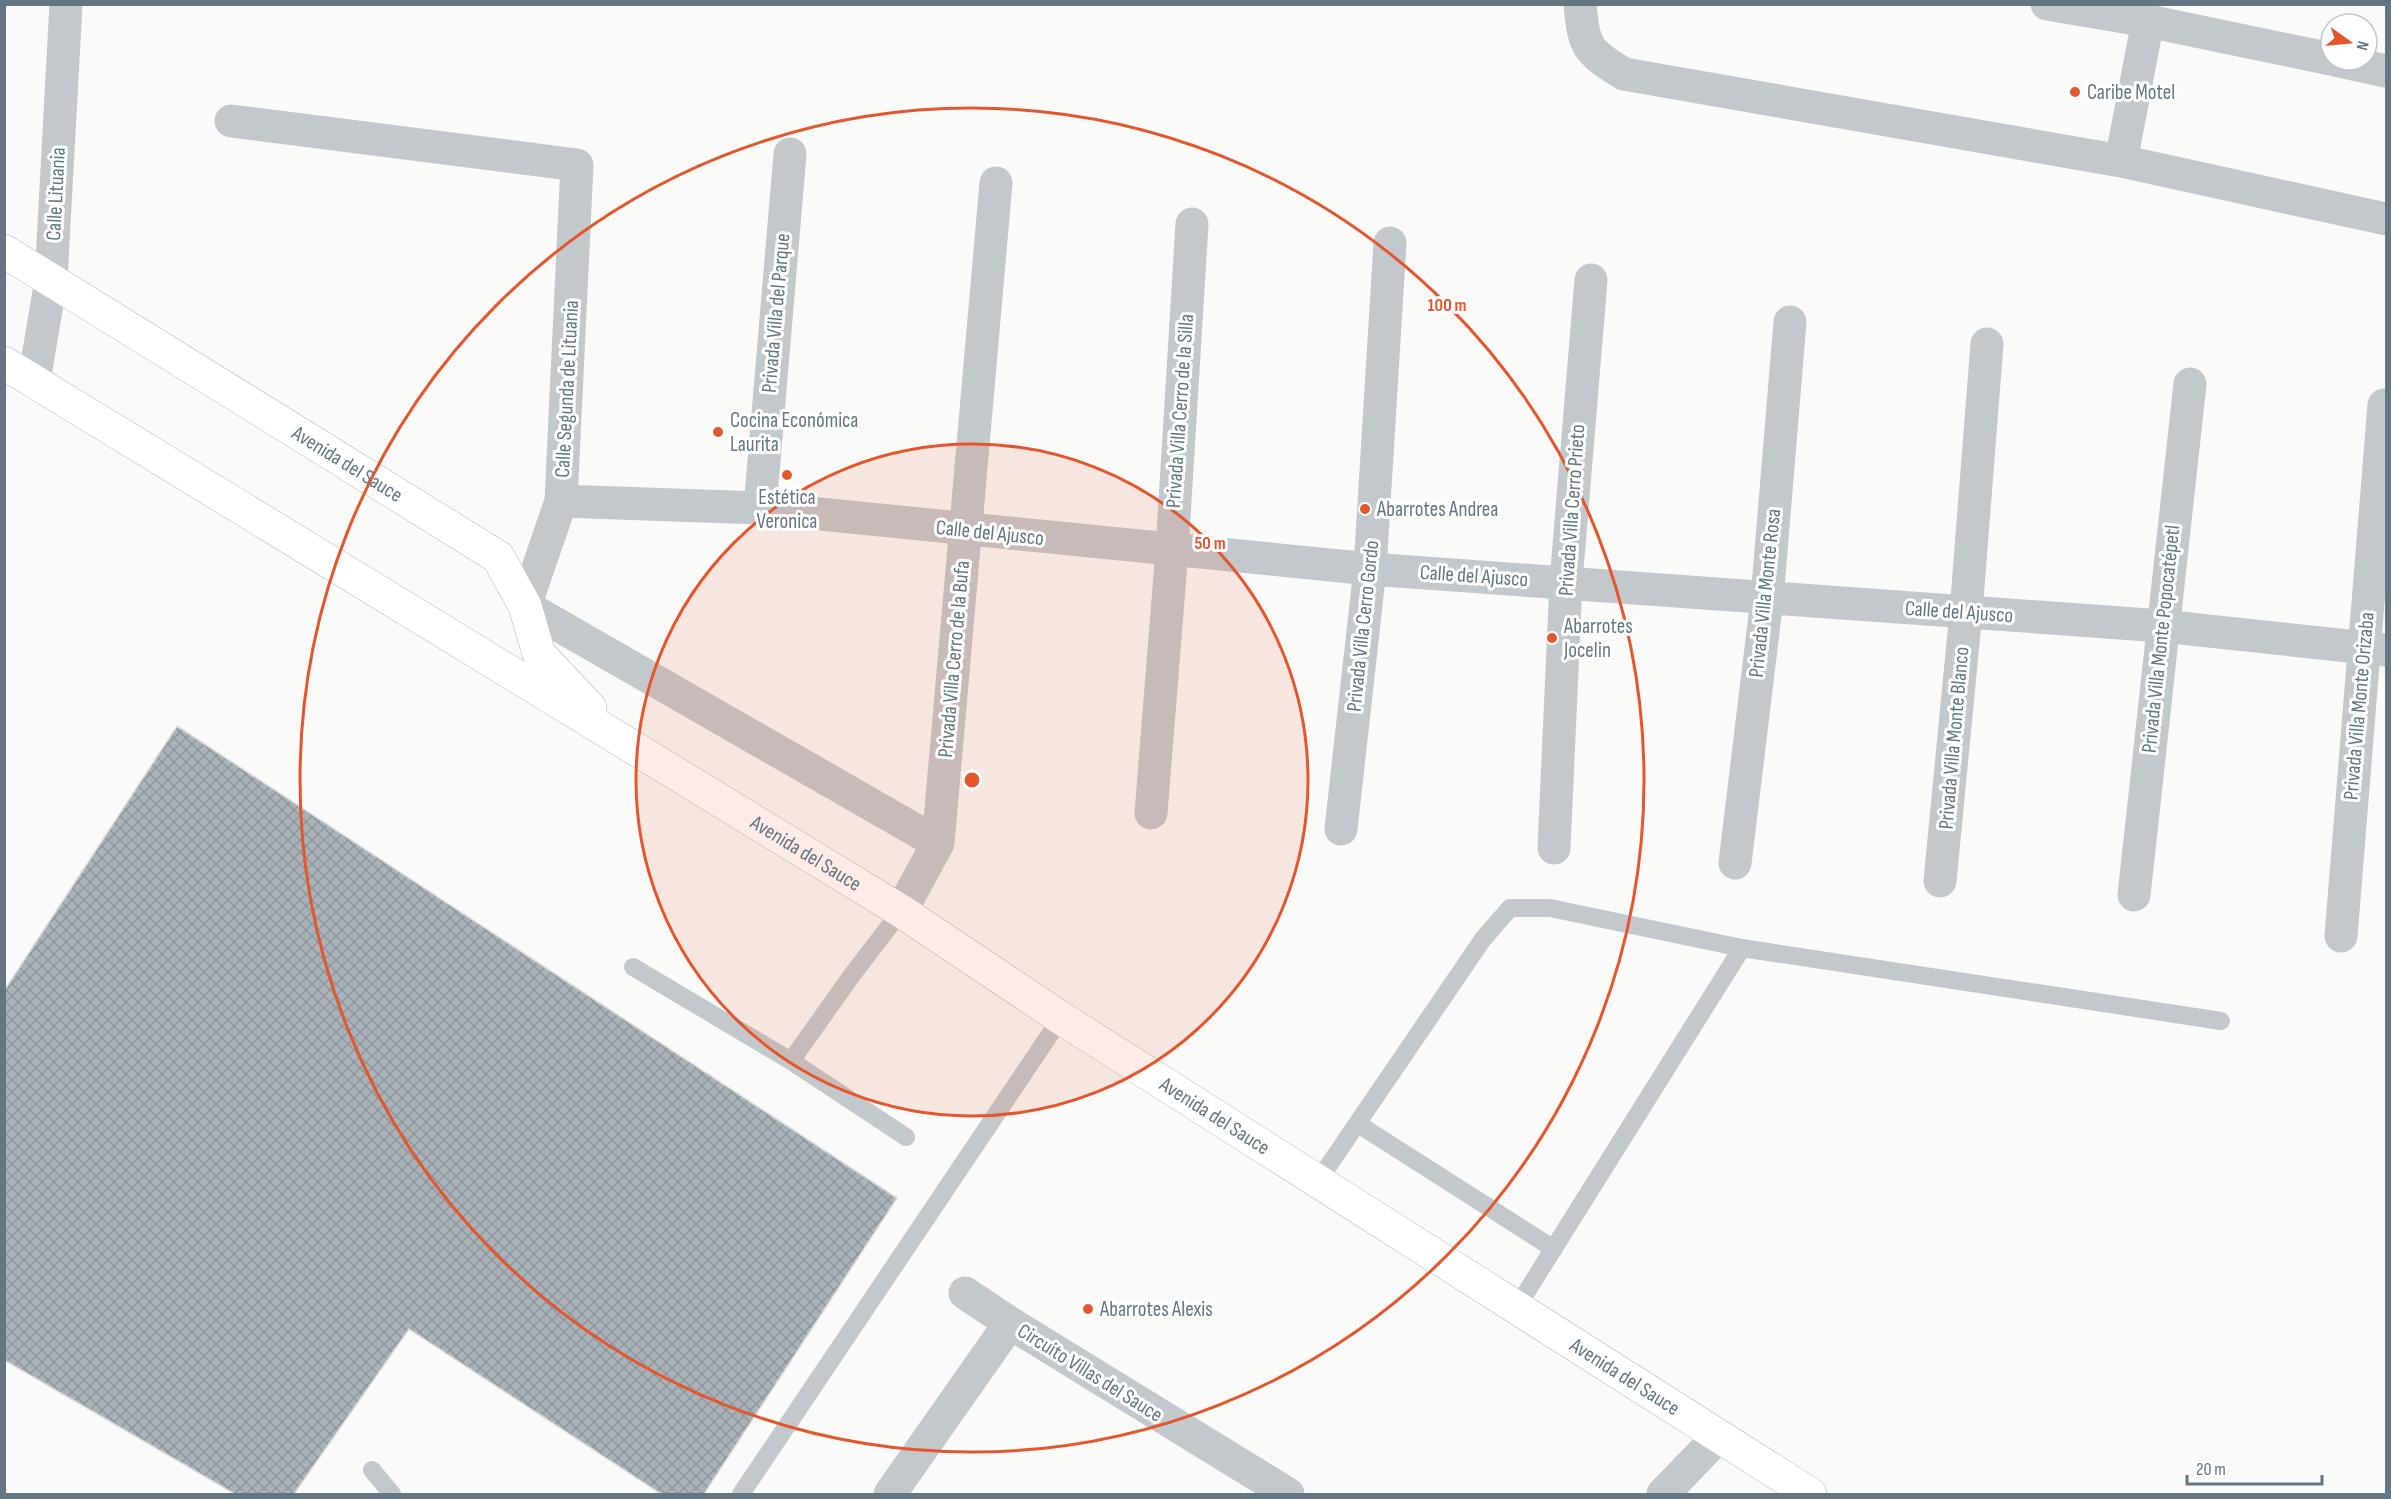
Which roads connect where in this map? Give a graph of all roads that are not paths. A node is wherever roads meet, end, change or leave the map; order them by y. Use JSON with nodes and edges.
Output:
{"nodes":[{"id":1,"x":66,"y":4,"type":"edge"},
{"id":2,"x":1580,"y":4,"type":"edge"},
{"id":3,"x":2047,"y":4,"type":"edge"},
{"id":4,"x":2148,"y":21,"type":"junction"},
{"id":5,"x":2319,"y":57,"type":"edge"},
{"id":6,"x":231,"y":121,"type":"dead end"},
{"id":7,"x":790,"y":154,"type":"dead end"},
{"id":8,"x":2121,"y":161,"type":"junction"},
{"id":9,"x":996,"y":183,"type":"dead end"},
{"id":10,"x":2386,"y":219,"type":"edge"},
{"id":11,"x":1192,"y":224,"type":"dead end"},
{"id":12,"x":1390,"y":243,"type":"dead end"},
{"id":13,"x":4,"y":251,"type":"edge"},
{"id":14,"x":51,"y":280,"type":"junction"},
{"id":15,"x":1591,"y":280,"type":"dead end"},
{"id":16,"x":1790,"y":322,"type":"dead end"},
{"id":17,"x":1987,"y":344,"type":"dead end"},
{"id":18,"x":4,"y":363,"type":"edge"},
{"id":19,"x":34,"y":381,"type":"junction"},
{"id":20,"x":2190,"y":384,"type":"dead end"},
{"id":21,"x":2384,"y":405,"type":"dead end"},
{"id":22,"x":561,"y":501,"type":"junction"},
{"id":23,"x":760,"y":508,"type":"junction"},
{"id":24,"x":965,"y":530,"type":"junction"},
{"id":25,"x":1172,"y":550,"type":"junction"},
{"id":26,"x":1370,"y":569,"type":"junction"},
{"id":27,"x":1566,"y":582,"type":"junction"},
{"id":28,"x":1767,"y":599,"type":"junction"},
{"id":29,"x":525,"y":606,"type":"junction"},
{"id":30,"x":1966,"y":612,"type":"junction"},
{"id":31,"x":2162,"y":626,"type":"junction"},
{"id":32,"x":2375,"y":649,"type":"edge"},
{"id":33,"x":621,"y":739,"type":"junction"},
{"id":34,"x":1151,"y":813,"type":"dead end"},
{"id":35,"x":1341,"y":829,"type":"dead end"},
{"id":36,"x":938,"y":843,"type":"junction"},
{"id":37,"x":1554,"y":848,"type":"dead end"},
{"id":38,"x":1735,"y":863,"type":"dead end"},
{"id":39,"x":1940,"y":881,"type":"dead end"},
{"id":40,"x":2134,"y":895,"type":"dead end"},
{"id":41,"x":902,"y":911,"type":"junction"},
{"id":42,"x":2341,"y":936,"type":"dead end"},
{"id":43,"x":1742,"y":948,"type":"junction"},
{"id":44,"x":633,"y":967,"type":"dead end"},
{"id":45,"x":1061,"y":1018,"type":"junction"},
{"id":46,"x":2220,"y":1021,"type":"dead end"},
{"id":47,"x":791,"y":1061,"type":"junction"},
{"id":48,"x":1358,"y":1124,"type":"junction"},
{"id":49,"x":906,"y":1137,"type":"dead end"},
{"id":50,"x":1318,"y":1181,"type":"junction"},
{"id":51,"x":1554,"y":1249,"type":"junction"},
{"id":52,"x":966,"y":1293,"type":"dead end"},
{"id":53,"x":1517,"y":1307,"type":"junction"},
{"id":54,"x":1010,"y":1323,"type":"junction"},
{"id":55,"x":1719,"y":1436,"type":"junction"},
{"id":56,"x":372,"y":1470,"type":"dead end"},
{"id":57,"x":392,"y":1494,"type":"edge"},
{"id":58,"x":741,"y":1494,"type":"edge"},
{"id":59,"x":890,"y":1494,"type":"edge"},
{"id":60,"x":1288,"y":1494,"type":"edge"},
{"id":61,"x":1663,"y":1494,"type":"edge"},
{"id":62,"x":1810,"y":1494,"type":"edge"}],
"edges":[{"from":1,"to":14,"type":"street","name":"Calle Lituania"},
{"from":2,"to":8,"type":"street"},
{"from":3,"to":4,"type":"street"},
{"from":4,"to":5,"type":"street"},
{"from":4,"to":8,"type":"street"},
{"from":6,"to":22,"type":"street","name":"Calle Segunda de Lituania"},
{"from":7,"to":23,"type":"street","name":"Privada Villa del Parque"},
{"from":8,"to":10,"type":"street"},
{"from":9,"to":24,"type":"street","name":"Privada Villa Cerro de la Bufa"},
{"from":11,"to":25,"type":"street","name":"Privada Villa Cerro de la Silla"},
{"from":12,"to":26,"type":"street","name":"Privada Villa Cerro Gordo"},
{"from":13,"to":14,"type":"main road","name":"Avenida del Sauce"},
{"from":14,"to":19,"type":"street","name":"Calle Lituania"},
{"from":14,"to":29,"type":"main road","name":"Avenida del Sauce"},
{"from":15,"to":27,"type":"street","name":"Privada Villa Cerro Prieto"},
{"from":16,"to":28,"type":"street","name":"Privada Villa Monte Rosa"},
{"from":17,"to":30,"type":"street","name":"Privada Villa Monte Blanco"},
{"from":18,"to":19,"type":"main road","name":"Avenida del Sauce"},
{"from":19,"to":33,"type":"main road","name":"Avenida del Sauce"},
{"from":20,"to":31,"type":"street","name":"Privada Villa Monte Popocatépetl"},
{"from":21,"to":32,"type":"street","name":"Privada Villa Monte Orizaba"},
{"from":22,"to":23,"type":"street","name":"Calle del Ajusco"},
{"from":22,"to":29,"type":"street","name":"Calle Segunda de Lituania"},
{"from":23,"to":24,"type":"street","name":"Calle del Ajusco"},
{"from":24,"to":25,"type":"street","name":"Calle del Ajusco"},
{"from":24,"to":36,"type":"street","name":"Privada Villa Cerro de la Bufa"},
{"from":25,"to":26,"type":"street","name":"Calle del Ajusco"},
{"from":25,"to":34,"type":"street","name":"Privada Villa Cerro de la Silla"},
{"from":26,"to":27,"type":"street","name":"Calle del Ajusco"},
{"from":26,"to":35,"type":"street","name":"Privada Villa Cerro Gordo"},
{"from":27,"to":28,"type":"street","name":"Calle del Ajusco"},
{"from":27,"to":37,"type":"street","name":"Privada Villa Cerro Prieto"},
{"from":28,"to":30,"type":"street","name":"Calle del Ajusco"},
{"from":28,"to":38,"type":"street","name":"Privada Villa Monte Rosa"},
{"from":29,"to":33,"type":"main road","name":"Avenida del Sauce"},
{"from":29,"to":36,"type":"street"},
{"from":30,"to":31,"type":"street","name":"Calle del Ajusco"},
{"from":30,"to":39,"type":"street","name":"Privada Villa Monte Blanco"},
{"from":31,"to":32,"type":"street","name":"Calle del Ajusco"},
{"from":31,"to":40,"type":"street","name":"Privada Villa Monte Popocatépetl"},
{"from":32,"to":42,"type":"street","name":"Privada Villa Monte Orizaba"},
{"from":33,"to":41,"type":"main road","name":"Avenida del Sauce"},
{"from":36,"to":41,"type":"street","name":"Privada Villa Cerro de la Bufa"},
{"from":41,"to":45,"type":"main road","name":"Avenida del Sauce"},
{"from":41,"to":47,"type":"lane"},
{"from":43,"to":46,"type":"lane"},
{"from":43,"to":48,"type":"lane"},
{"from":43,"to":51,"type":"lane"},
{"from":44,"to":47,"type":"lane"},
{"from":45,"to":50,"type":"main road","name":"Avenida del Sauce"},
{"from":45,"to":58,"type":"lane"},
{"from":47,"to":49,"type":"lane"},
{"from":48,"to":50,"type":"lane"},
{"from":48,"to":51,"type":"lane"},
{"from":50,"to":53,"type":"main road","name":"Avenida del Sauce"},
{"from":51,"to":53,"type":"lane"},
{"from":52,"to":54,"type":"street"},
{"from":53,"to":55,"type":"main road","name":"Avenida del Sauce"},
{"from":54,"to":59,"type":"street","name":"Circuito Villas del Sauce"},
{"from":54,"to":60,"type":"street","name":"Circuito Villas del Sauce"},
{"from":55,"to":61,"type":"street"},
{"from":55,"to":62,"type":"main road","name":"Avenida del Sauce"},
{"from":56,"to":57,"type":"lane"}]}
